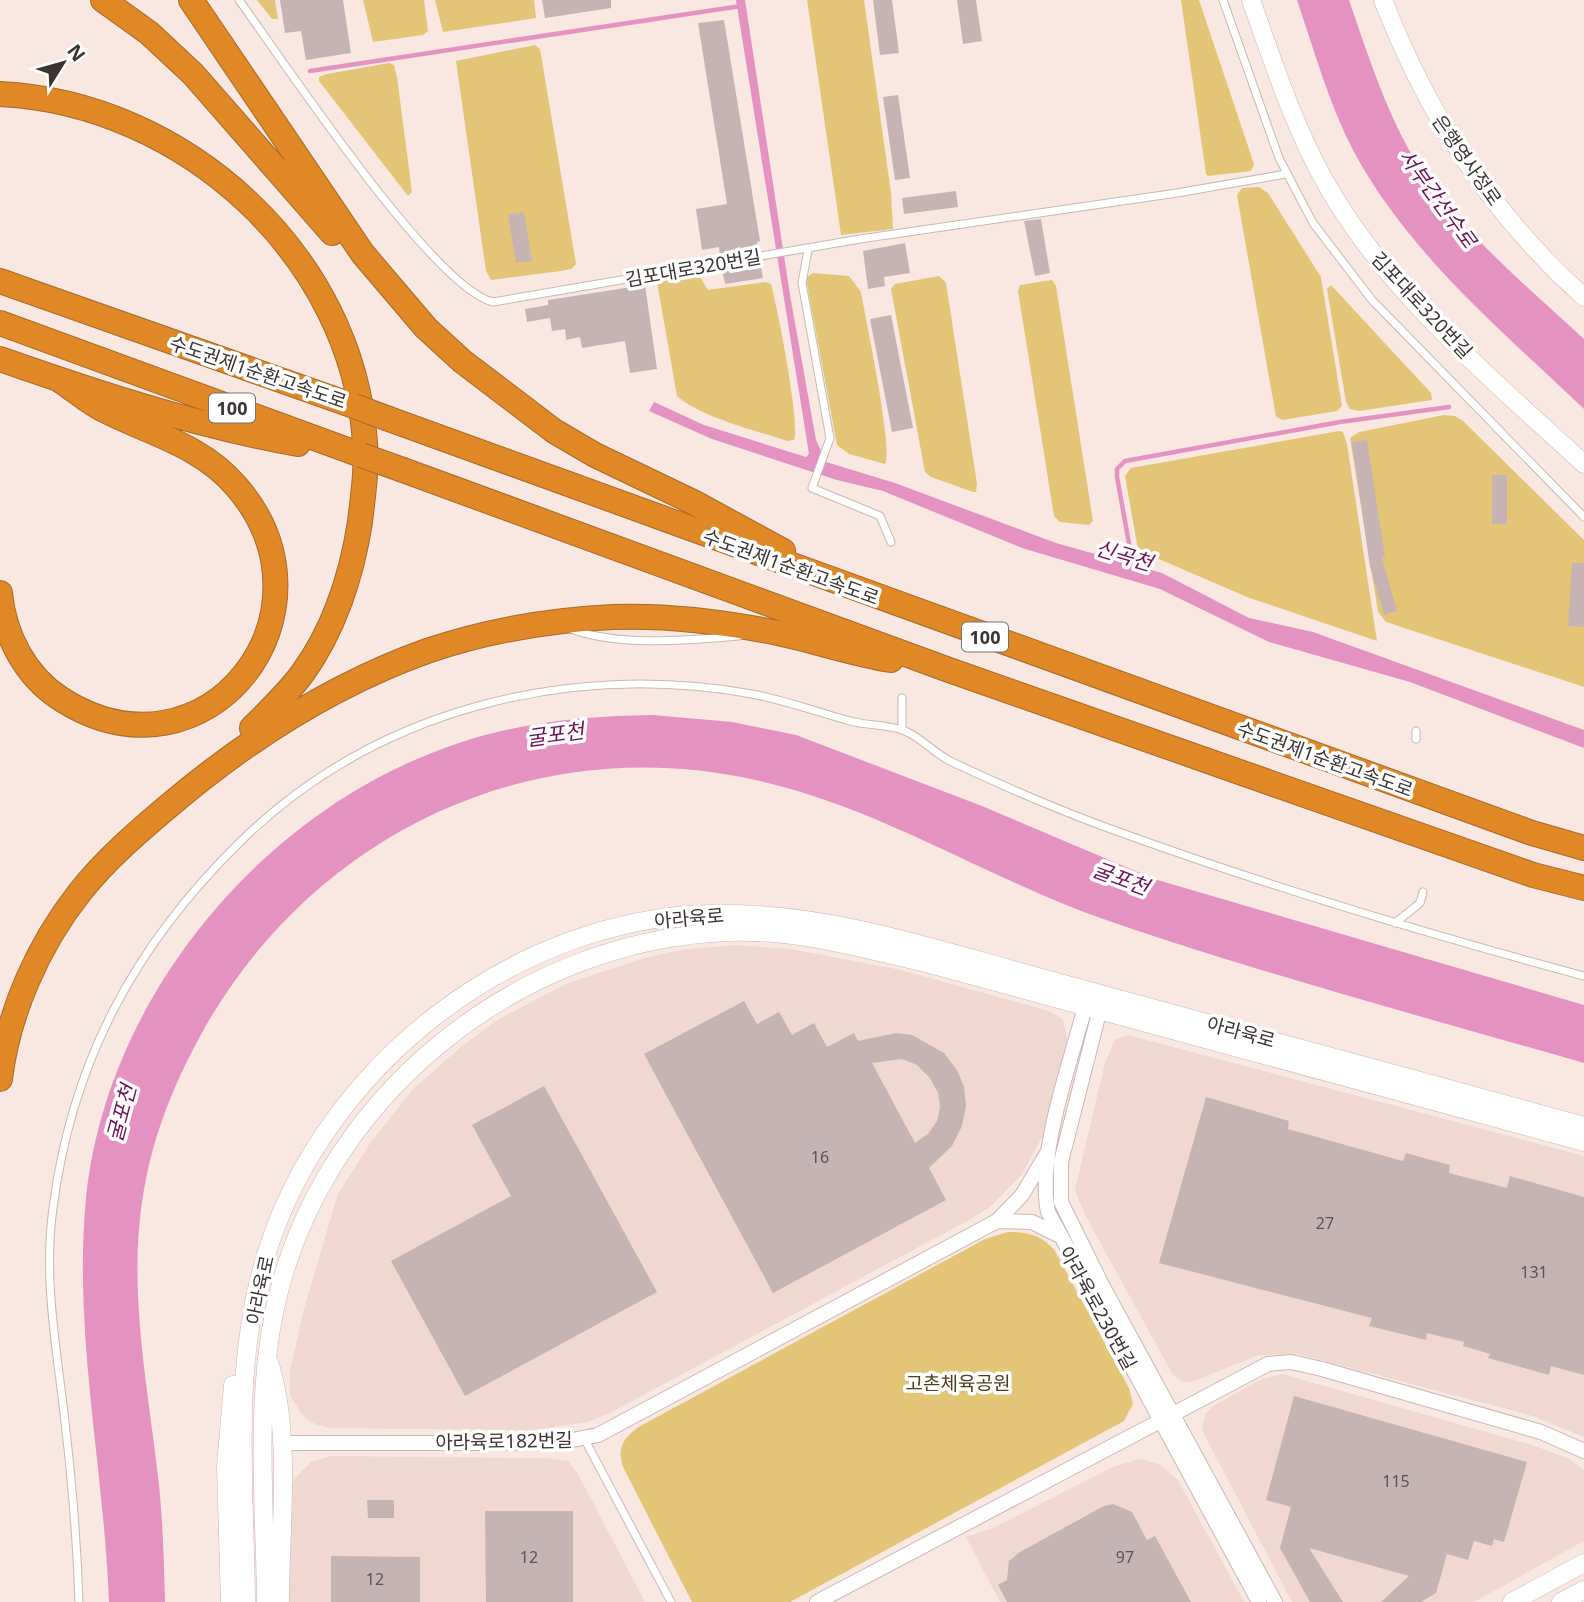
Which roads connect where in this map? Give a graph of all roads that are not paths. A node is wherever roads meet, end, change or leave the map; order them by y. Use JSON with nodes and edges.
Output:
{"nodes":[{"id":1,"x":103,"y":0,"type":"edge"},
{"id":2,"x":191,"y":0,"type":"edge"},
{"id":3,"x":239,"y":0,"type":"edge"},
{"id":4,"x":1223,"y":0,"type":"edge"},
{"id":5,"x":1251,"y":0,"type":"edge"},
{"id":6,"x":1383,"y":0,"type":"edge"},
{"id":7,"x":0,"y":94,"type":"edge"},
{"id":8,"x":1286,"y":174,"type":"junction"},
{"id":9,"x":808,"y":250,"type":"junction"},
{"id":10,"x":0,"y":281,"type":"edge"},
{"id":11,"x":1584,"y":297,"type":"edge"},
{"id":12,"x":0,"y":323,"type":"edge"},
{"id":13,"x":426,"y":328,"type":"junction"},
{"id":14,"x":0,"y":359,"type":"edge"},
{"id":15,"x":104,"y":402,"type":"junction"},
{"id":16,"x":361,"y":455,"type":"junction"},
{"id":17,"x":1582,"y":463,"type":"edge"},
{"id":18,"x":1584,"y":517,"type":"edge"},
{"id":19,"x":891,"y":542,"type":"dead end"},
{"id":20,"x":860,"y":592,"type":"junction"},
{"id":21,"x":0,"y":593,"type":"edge"},
{"id":22,"x":949,"y":670,"type":"junction"},
{"id":23,"x":902,"y":698,"type":"dead end"},
{"id":24,"x":902,"y":729,"type":"junction"},
{"id":25,"x":209,"y":772,"type":"junction"},
{"id":26,"x":1584,"y":848,"type":"edge"},
{"id":27,"x":1584,"y":888,"type":"edge"},
{"id":28,"x":1423,"y":892,"type":"dead end"},
{"id":29,"x":1395,"y":923,"type":"junction"},
{"id":30,"x":1584,"y":976,"type":"edge"},
{"id":31,"x":1095,"y":1000,"type":"junction"},
{"id":32,"x":0,"y":1079,"type":"edge"},
{"id":33,"x":1584,"y":1126,"type":"edge"},
{"id":34,"x":1584,"y":1142,"type":"edge"},
{"id":35,"x":1047,"y":1153,"type":"junction"},
{"id":36,"x":997,"y":1221,"type":"junction"},
{"id":37,"x":1059,"y":1236,"type":"junction"},
{"id":38,"x":246,"y":1356,"type":"junction"},
{"id":39,"x":267,"y":1356,"type":"junction"},
{"id":40,"x":1166,"y":1416,"type":"junction"},
{"id":41,"x":585,"y":1440,"type":"junction"},
{"id":42,"x":281,"y":1443,"type":"junction"},
{"id":43,"x":1584,"y":1451,"type":"edge"},
{"id":44,"x":1584,"y":1563,"type":"edge"},
{"id":45,"x":1584,"y":1590,"type":"edge"},
{"id":46,"x":79,"y":1602,"type":"edge"},
{"id":47,"x":230,"y":1602,"type":"edge"},
{"id":48,"x":246,"y":1602,"type":"edge"},
{"id":49,"x":266,"y":1602,"type":"edge"},
{"id":50,"x":280,"y":1602,"type":"edge"},
{"id":51,"x":671,"y":1602,"type":"edge"},
{"id":52,"x":817,"y":1602,"type":"edge"},
{"id":53,"x":1259,"y":1602,"type":"edge"},
{"id":54,"x":1275,"y":1602,"type":"edge"},
{"id":55,"x":1512,"y":1602,"type":"edge"},
{"id":56,"x":1562,"y":1602,"type":"edge"}],
"edges":[{"from":1,"to":13,"type":"highway"},
{"from":2,"to":13,"type":"highway"},
{"from":3,"to":9,"type":"lane","name":"김포대로320번길"},
{"from":4,"to":8,"type":"lane","name":"김포대로320번길"},
{"from":5,"to":17,"type":"street","name":"김포대로320번길"},
{"from":6,"to":11,"type":"street","name":"은행영사정로"},
{"from":7,"to":25,"type":"highway"},
{"from":8,"to":9,"type":"lane","name":"김포대로320번길"},
{"from":8,"to":18,"type":"lane","name":"김포대로320번길"},
{"from":9,"to":19,"type":"lane"},
{"from":10,"to":20,"type":"highway","name":"수도권제1순환고속도로","number":"100","bridge":true},
{"from":12,"to":16,"type":"highway","name":"수도권제1순환고속도로","number":"100"},
{"from":13,"to":20,"type":"highway"},
{"from":14,"to":15,"type":"highway"},
{"from":15,"to":16,"type":"highway"},
{"from":15,"to":21,"type":"highway"},
{"from":16,"to":22,"type":"highway","name":"수도권제1순환고속도로","number":"100","bridge":true},
{"from":20,"to":26,"type":"highway","name":"수도권제1순환고속도로","number":"100"},
{"from":22,"to":25,"type":"highway"},
{"from":22,"to":27,"type":"highway","name":"수도권제1순환고속도로","number":"100"},
{"from":23,"to":24,"type":"lane"},
{"from":24,"to":29,"type":"lane"},
{"from":24,"to":46,"type":"lane"},
{"from":25,"to":32,"type":"highway"},
{"from":28,"to":29,"type":"lane"},
{"from":29,"to":30,"type":"lane"},
{"from":31,"to":33,"type":"street","name":"아라육로"},
{"from":31,"to":34,"type":"street","name":"아라육로"},
{"from":31,"to":35,"type":"street","name":"아라육로230번길"},
{"from":31,"to":38,"type":"street","name":"아라육로"},
{"from":31,"to":39,"type":"street","name":"아라육로"},
{"from":31,"to":40,"type":"street","name":"아라육로230번길"},
{"from":35,"to":36,"type":"street"},
{"from":35,"to":37,"type":"street","name":"아라육로230번길"},
{"from":36,"to":37,"type":"street"},
{"from":36,"to":41,"type":"street"},
{"from":37,"to":40,"type":"street","name":"아라육로230번길"},
{"from":38,"to":47,"type":"street"},
{"from":38,"to":48,"type":"street","name":"아라육로"},
{"from":39,"to":42,"type":"street"},
{"from":39,"to":49,"type":"street","name":"아라육로"},
{"from":40,"to":43,"type":"street"},
{"from":40,"to":52,"type":"street"},
{"from":40,"to":53,"type":"street","name":"아라육로230번길"},
{"from":40,"to":54,"type":"street","name":"아라육로230번길"},
{"from":41,"to":42,"type":"street","name":"아라육로182번길"},
{"from":41,"to":51,"type":"lane","name":"아라육로182번길"},
{"from":42,"to":50,"type":"street"},
{"from":44,"to":55,"type":"street"},
{"from":45,"to":56,"type":"street"}]}
